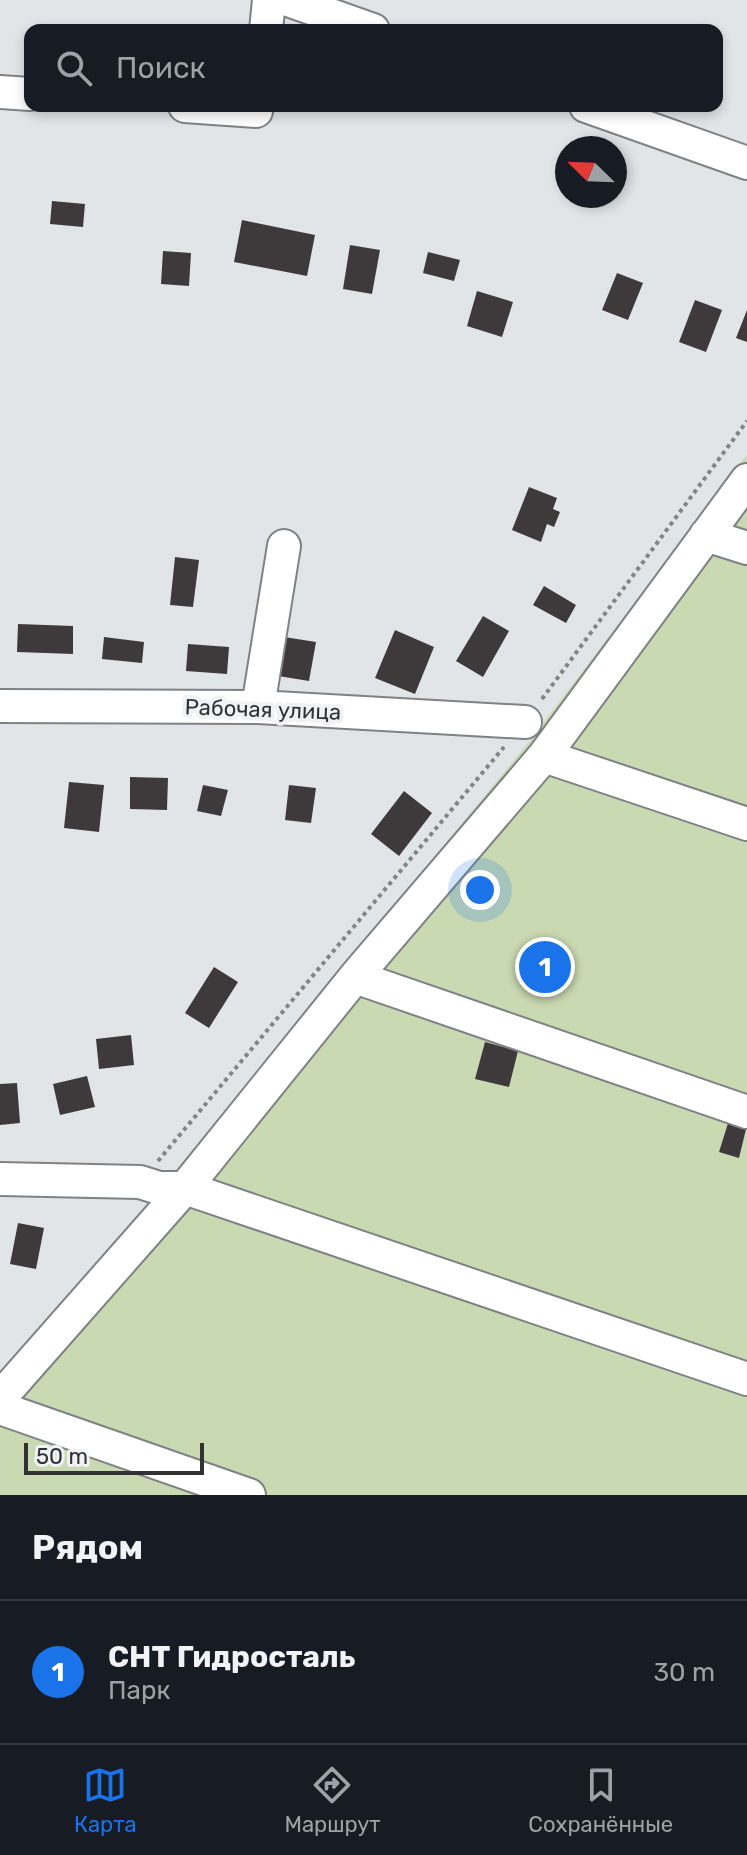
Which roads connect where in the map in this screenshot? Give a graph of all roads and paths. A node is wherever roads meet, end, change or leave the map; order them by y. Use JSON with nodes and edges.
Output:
{"nodes":[{"id":1,"x":269,"y":0,"type":"edge"},
{"id":2,"x":288,"y":0,"type":"edge"},
{"id":3,"x":267,"y":24,"type":"edge"},
{"id":4,"x":356,"y":24,"type":"edge"},
{"id":5,"x":0,"y":92,"type":"edge"},
{"id":6,"x":24,"y":94,"type":"edge"},
{"id":7,"x":603,"y":112,"type":"edge"},
{"id":8,"x":747,"y":163,"type":"edge"},
{"id":9,"x":747,"y":421,"type":"edge"},
{"id":10,"x":747,"y":480,"type":"edge"},
{"id":11,"x":706,"y":535,"type":"junction"},
{"id":12,"x":284,"y":546,"type":"dead end"},
{"id":13,"x":747,"y":548,"type":"edge"},
{"id":14,"x":0,"y":706,"type":"edge"},
{"id":15,"x":258,"y":707,"type":"junction"},
{"id":16,"x":525,"y":722,"type":"junction"},
{"id":17,"x":544,"y":756,"type":"junction"},
{"id":18,"x":747,"y":824,"type":"edge"},
{"id":19,"x":355,"y":977,"type":"junction"},
{"id":20,"x":747,"y":1112,"type":"edge"},
{"id":21,"x":0,"y":1179,"type":"edge"},
{"id":22,"x":140,"y":1182,"type":"junction"},
{"id":23,"x":185,"y":1188,"type":"junction"},
{"id":24,"x":747,"y":1379,"type":"edge"},
{"id":25,"x":0,"y":1398,"type":"edge"},
{"id":26,"x":0,"y":1408,"type":"edge"},
{"id":27,"x":249,"y":1495,"type":"edge"}],
"edges":[{"from":1,"to":3,"type":"street"},
{"from":2,"to":4,"type":"street"},
{"from":5,"to":6,"type":"street"},
{"from":7,"to":8,"type":"street"},
{"from":9,"to":16,"type":"path"},
{"from":10,"to":11,"type":"street"},
{"from":11,"to":13,"type":"street"},
{"from":11,"to":17,"type":"street"},
{"from":12,"to":15,"type":"street"},
{"from":14,"to":15,"type":"street","name":"Рабочая улица"},
{"from":15,"to":16,"type":"street","name":"Рабочая улица"},
{"from":16,"to":22,"type":"path"},
{"from":17,"to":18,"type":"street"},
{"from":17,"to":19,"type":"street"},
{"from":19,"to":20,"type":"street"},
{"from":19,"to":23,"type":"street"},
{"from":21,"to":22,"type":"street"},
{"from":22,"to":23,"type":"street"},
{"from":23,"to":24,"type":"street"},
{"from":23,"to":25,"type":"street"},
{"from":26,"to":27,"type":"street"}]}
